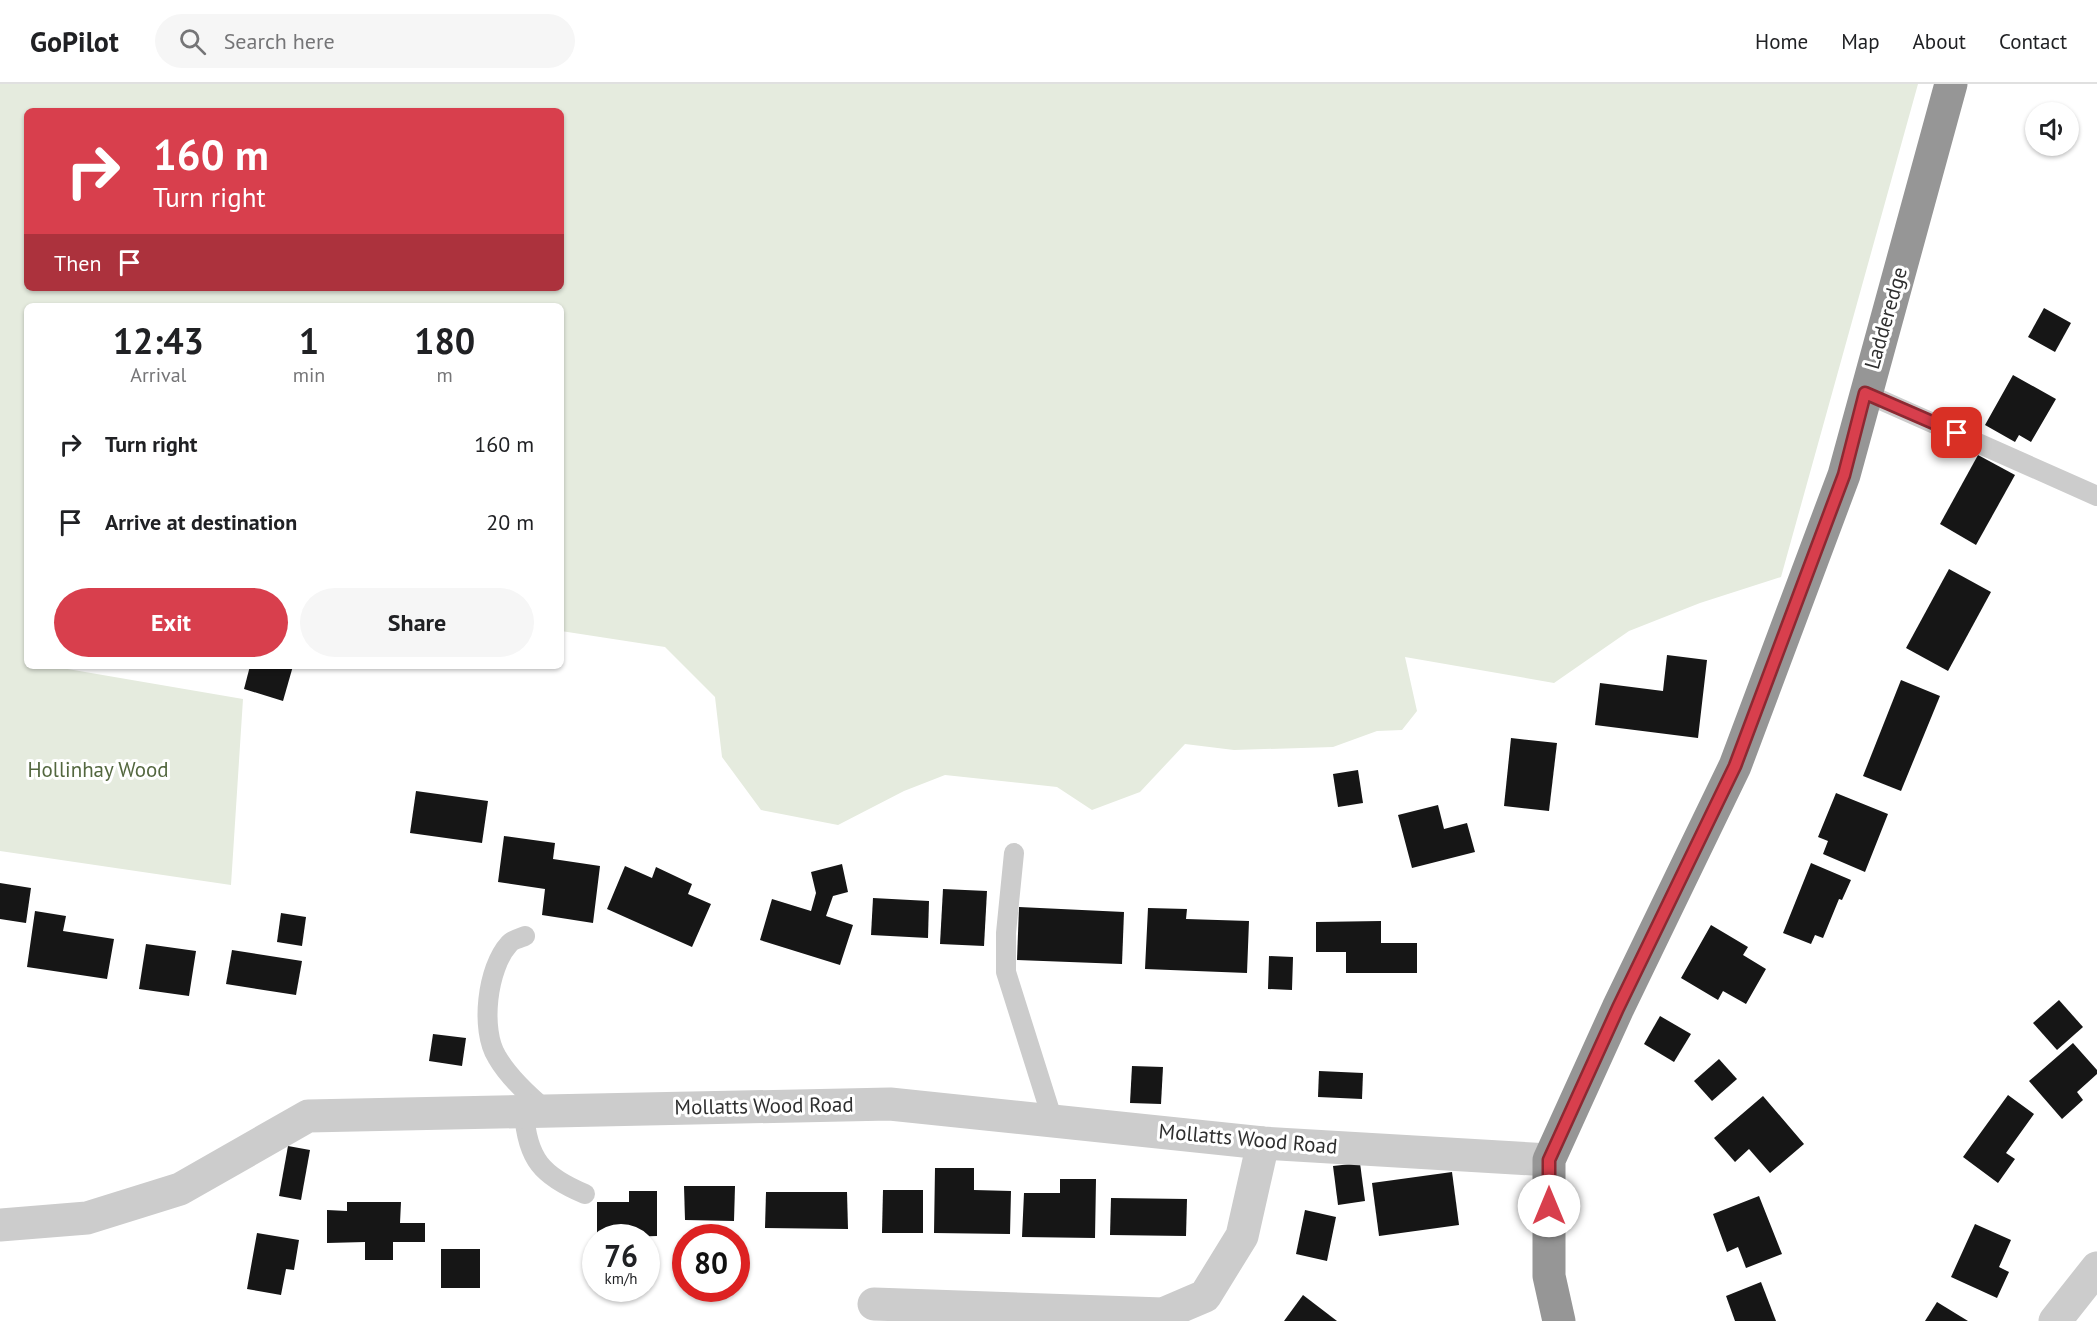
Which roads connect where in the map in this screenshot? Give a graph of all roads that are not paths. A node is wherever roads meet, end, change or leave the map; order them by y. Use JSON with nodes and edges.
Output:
{"nodes":[{"id":1,"x":1951,"y":84,"type":"edge"},
{"id":2,"x":1865,"y":393,"type":"junction"},
{"id":3,"x":2097,"y":496,"type":"edge"},
{"id":4,"x":1014,"y":853,"type":"dead end"},
{"id":5,"x":525,"y":936,"type":"dead end"},
{"id":6,"x":535,"y":1111,"type":"junction"},
{"id":7,"x":1053,"y":1121,"type":"junction"},
{"id":8,"x":1263,"y":1143,"type":"junction"},
{"id":9,"x":1549,"y":1160,"type":"junction"},
{"id":10,"x":585,"y":1194,"type":"dead end"},
{"id":11,"x":0,"y":1225,"type":"edge"},
{"id":12,"x":2097,"y":1269,"type":"edge"},
{"id":13,"x":874,"y":1304,"type":"dead end"},
{"id":14,"x":1559,"y":1321,"type":"edge"},
{"id":15,"x":2055,"y":1321,"type":"edge"}],
"edges":[{"from":1,"to":2,"type":"highway","name":"Ladderedge"},
{"from":2,"to":3,"type":"lane"},
{"from":2,"to":9,"type":"highway","name":"Ladderedge"},
{"from":4,"to":7,"type":"lane"},
{"from":5,"to":6,"type":"lane"},
{"from":6,"to":7,"type":"street","name":"Mollatts Wood Road"},
{"from":6,"to":10,"type":"lane"},
{"from":6,"to":11,"type":"street","name":"Mollatts Wood Road"},
{"from":7,"to":8,"type":"street","name":"Mollatts Wood Road"},
{"from":8,"to":9,"type":"street","name":"Mollatts Wood Road"},
{"from":8,"to":13,"type":"street"},
{"from":9,"to":14,"type":"highway","name":"Ladderedge"},
{"from":12,"to":15,"type":"street"}]}
